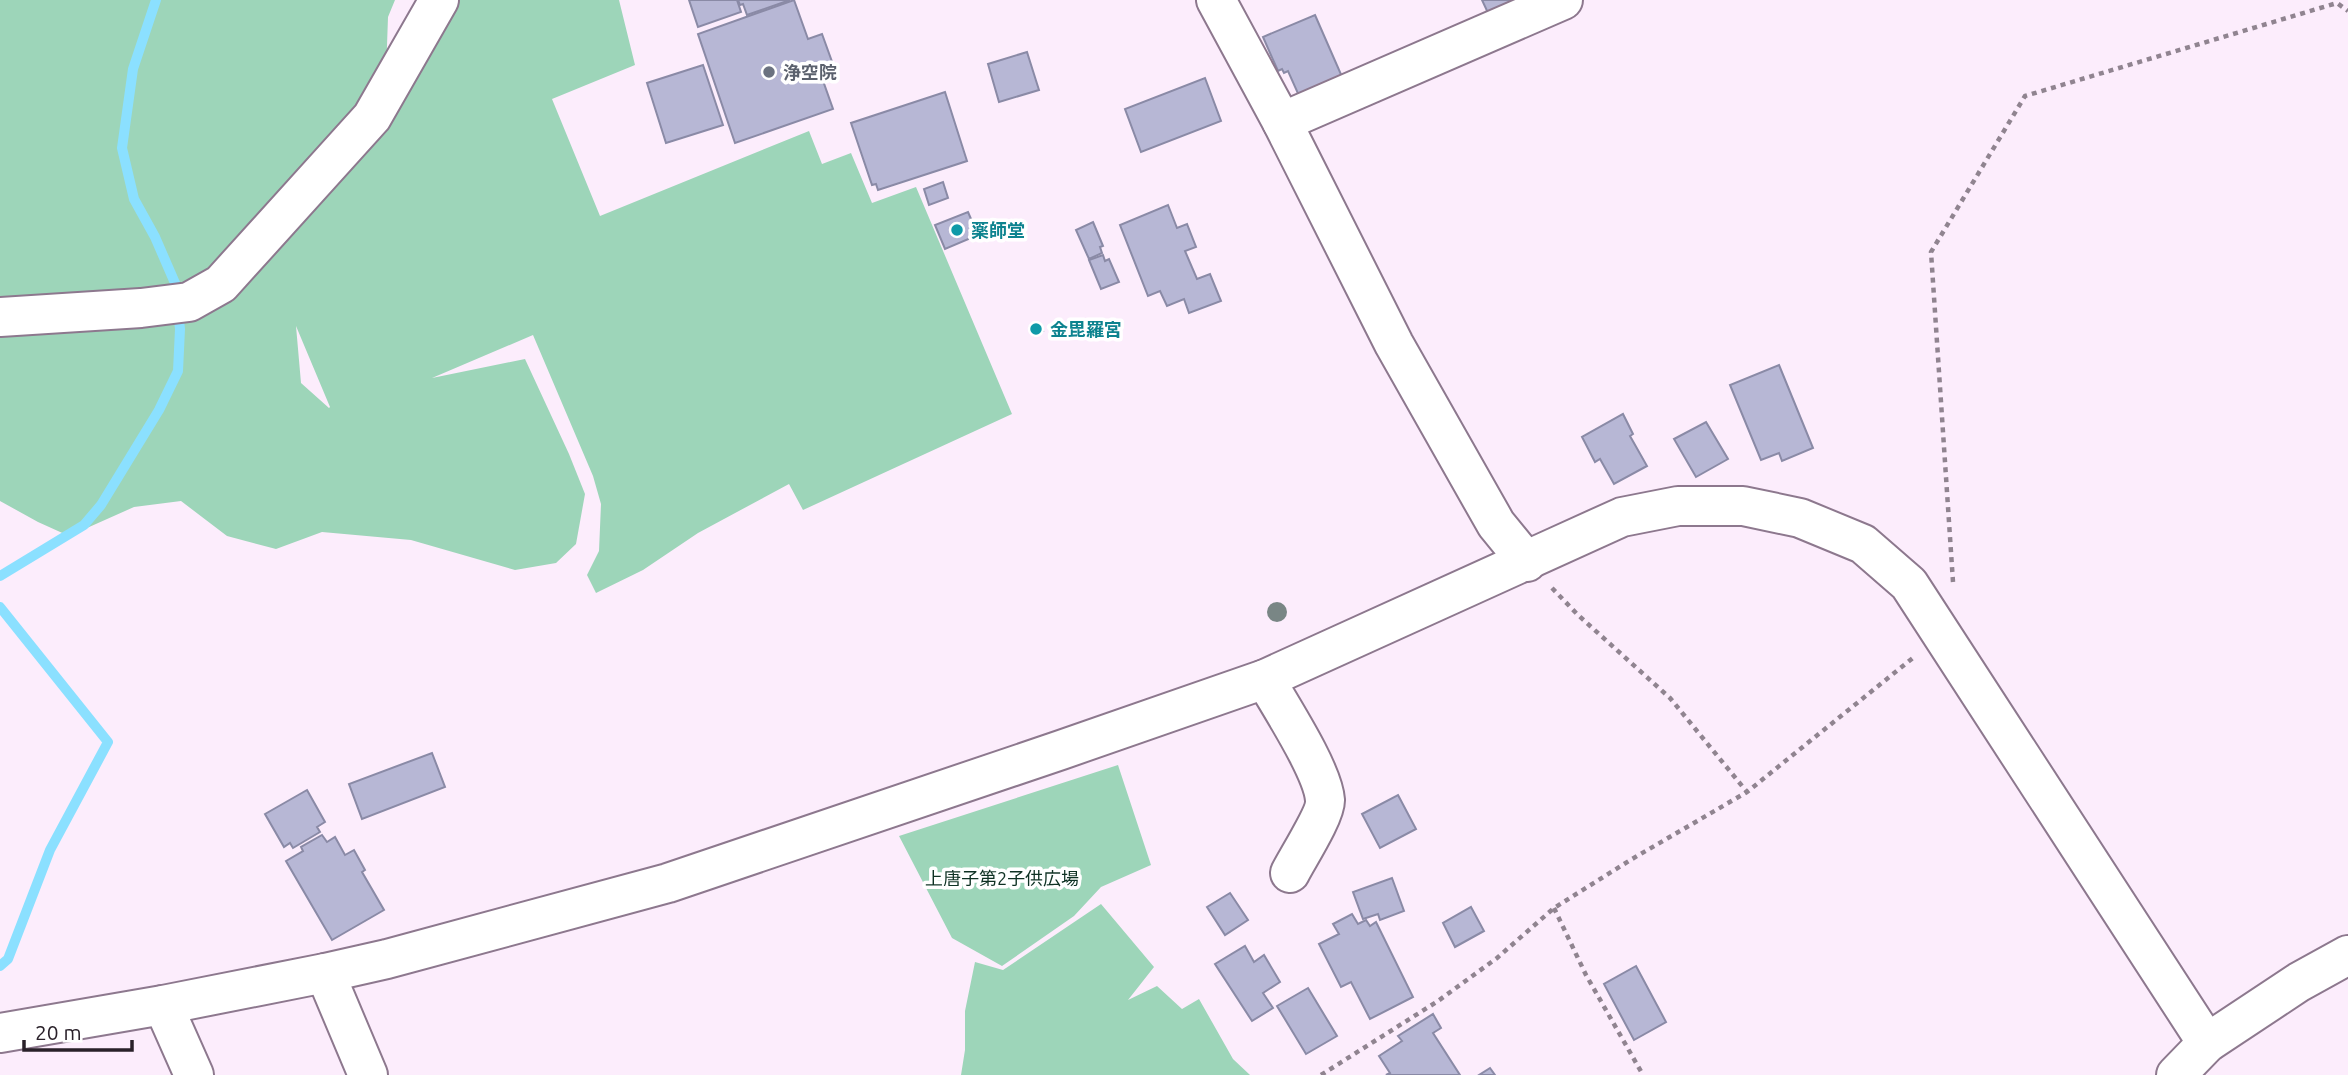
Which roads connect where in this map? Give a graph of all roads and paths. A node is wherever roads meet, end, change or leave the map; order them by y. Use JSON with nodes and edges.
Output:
{"nodes":[{"id":1,"x":439,"y":0,"type":"edge"},
{"id":2,"x":1216,"y":0,"type":"edge"},
{"id":3,"x":1563,"y":0,"type":"edge"},
{"id":4,"x":2348,"y":11,"type":"edge"},
{"id":5,"x":1282,"y":122,"type":"junction"},
{"id":6,"x":0,"y":317,"type":"edge"},
{"id":7,"x":1527,"y":562,"type":"junction"},
{"id":8,"x":1943,"y":634,"type":"junction"},
{"id":9,"x":1265,"y":679,"type":"junction"},
{"id":10,"x":1747,"y":792,"type":"junction"},
{"id":11,"x":1290,"y":873,"type":"dead end"},
{"id":12,"x":1554,"y":908,"type":"junction"},
{"id":13,"x":2348,"y":955,"type":"edge"},
{"id":14,"x":325,"y":973,"type":"junction"},
{"id":15,"x":163,"y":1005,"type":"junction"},
{"id":16,"x":0,"y":1033,"type":"edge"},
{"id":17,"x":2207,"y":1043,"type":"junction"},
{"id":18,"x":194,"y":1075,"type":"edge"},
{"id":19,"x":368,"y":1075,"type":"edge"},
{"id":20,"x":1321,"y":1075,"type":"edge"},
{"id":21,"x":1643,"y":1075,"type":"edge"},
{"id":22,"x":2176,"y":1075,"type":"edge"}],
"edges":[{"from":1,"to":6,"type":"street"},
{"from":2,"to":5,"type":"street"},
{"from":3,"to":5,"type":"street"},
{"from":4,"to":8,"type":"path"},
{"from":5,"to":7,"type":"street"},
{"from":7,"to":8,"type":"street"},
{"from":7,"to":9,"type":"street"},
{"from":7,"to":10,"type":"path"},
{"from":8,"to":10,"type":"path"},
{"from":8,"to":17,"type":"street"},
{"from":9,"to":11,"type":"street"},
{"from":9,"to":14,"type":"street"},
{"from":10,"to":12,"type":"path"},
{"from":12,"to":20,"type":"path"},
{"from":12,"to":21,"type":"path"},
{"from":13,"to":17,"type":"street"},
{"from":14,"to":15,"type":"street"},
{"from":14,"to":19,"type":"street"},
{"from":15,"to":16,"type":"street"},
{"from":15,"to":18,"type":"street"},
{"from":17,"to":22,"type":"street"}]}
